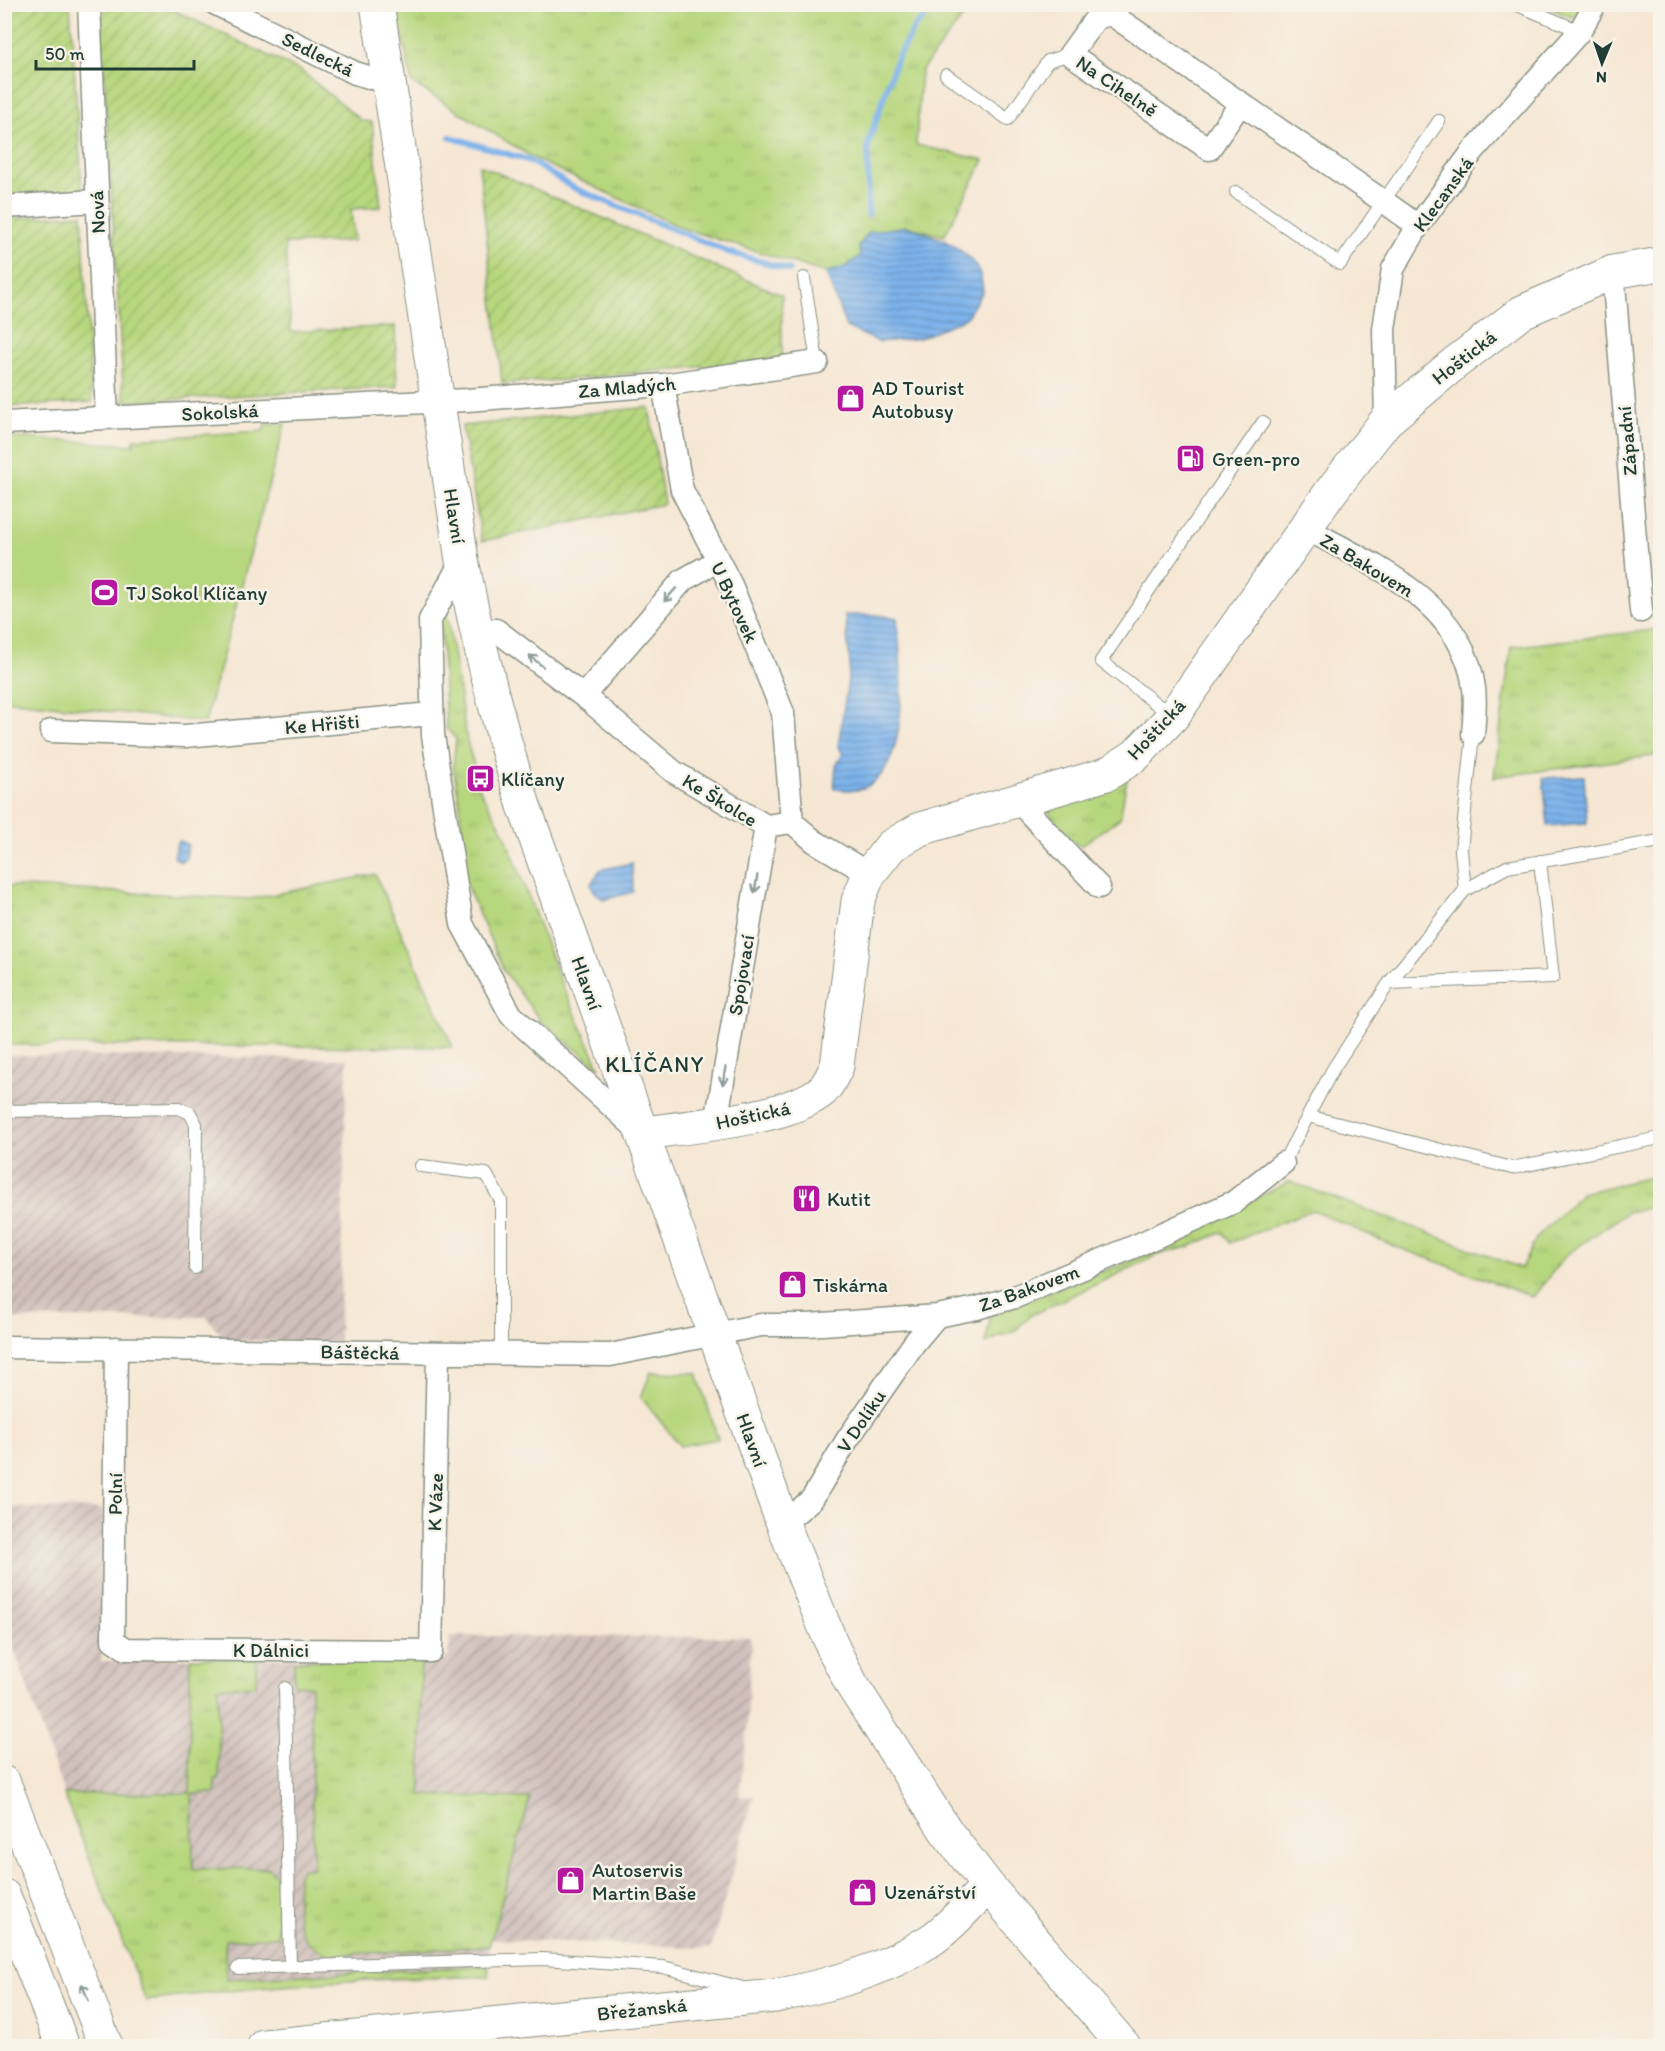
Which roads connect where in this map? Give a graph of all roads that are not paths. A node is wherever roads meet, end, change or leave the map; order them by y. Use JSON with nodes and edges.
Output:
{"nodes":[{"id":1,"x":89,"y":4,"type":"edge"},
{"id":2,"x":216,"y":4,"type":"edge"},
{"id":3,"x":377,"y":4,"type":"edge"},
{"id":4,"x":1515,"y":4,"type":"edge"},
{"id":5,"x":1595,"y":4,"type":"edge"},
{"id":6,"x":1580,"y":31,"type":"junction"},
{"id":7,"x":1070,"y":54,"type":"junction"},
{"id":8,"x":946,"y":75,"type":"dead end"},
{"id":9,"x":388,"y":83,"type":"junction"},
{"id":10,"x":1241,"y":103,"type":"junction"},
{"id":11,"x":1439,"y":121,"type":"dead end"},
{"id":12,"x":1236,"y":192,"type":"dead end"},
{"id":13,"x":96,"y":201,"type":"junction"},
{"id":14,"x":1383,"y":201,"type":"junction"},
{"id":15,"x":4,"y":207,"type":"edge"},
{"id":16,"x":1418,"y":226,"type":"junction"},
{"id":17,"x":1660,"y":264,"type":"edge"},
{"id":18,"x":1613,"y":272,"type":"junction"},
{"id":19,"x":804,"y":278,"type":"dead end"},
{"id":20,"x":818,"y":362,"type":"joint"},
{"id":21,"x":663,"y":385,"type":"junction"},
{"id":22,"x":436,"y":401,"type":"junction"},
{"id":23,"x":107,"y":418,"type":"junction"},
{"id":24,"x":1386,"y":421,"type":"junction"},
{"id":25,"x":1263,"y":422,"type":"dead end"},
{"id":26,"x":4,"y":423,"type":"edge"},
{"id":27,"x":1305,"y":528,"type":"junction"},
{"id":28,"x":462,"y":560,"type":"junction"},
{"id":29,"x":717,"y":561,"type":"junction"},
{"id":30,"x":1641,"y":611,"type":"dead end"},
{"id":31,"x":476,"y":632,"type":"junction"},
{"id":32,"x":583,"y":696,"type":"junction"},
{"id":33,"x":432,"y":714,"type":"junction"},
{"id":34,"x":1173,"y":716,"type":"junction"},
{"id":35,"x":51,"y":732,"type":"dead end"},
{"id":36,"x":1473,"y":734,"type":"joint"},
{"id":37,"x":1017,"y":800,"type":"junction"},
{"id":38,"x":792,"y":822,"type":"junction"},
{"id":39,"x":766,"y":826,"type":"junction"},
{"id":40,"x":1660,"y":841,"type":"edge"},
{"id":41,"x":1540,"y":861,"type":"junction"},
{"id":42,"x":869,"y":874,"type":"junction"},
{"id":43,"x":1099,"y":887,"type":"dead end"},
{"id":44,"x":1465,"y":890,"type":"junction"},
{"id":45,"x":1389,"y":983,"type":"junction"},
{"id":46,"x":4,"y":1111,"type":"edge"},
{"id":47,"x":1308,"y":1116,"type":"junction"},
{"id":48,"x":716,"y":1123,"type":"junction"},
{"id":49,"x":642,"y":1133,"type":"junction"},
{"id":50,"x":1660,"y":1138,"type":"edge"},
{"id":51,"x":1283,"y":1163,"type":"joint"},
{"id":52,"x":421,"y":1166,"type":"dead end"},
{"id":53,"x":195,"y":1268,"type":"dead end"},
{"id":54,"x":937,"y":1316,"type":"junction"},
{"id":55,"x":714,"y":1335,"type":"junction"},
{"id":56,"x":4,"y":1347,"type":"edge"},
{"id":57,"x":116,"y":1348,"type":"junction"},
{"id":58,"x":438,"y":1353,"type":"junction"},
{"id":59,"x":501,"y":1353,"type":"junction"},
{"id":60,"x":783,"y":1524,"type":"junction"},
{"id":61,"x":113,"y":1640,"type":"joint"},
{"id":62,"x":431,"y":1651,"type":"joint"},
{"id":63,"x":285,"y":1688,"type":"dead end"},
{"id":64,"x":4,"y":1783,"type":"edge"},
{"id":65,"x":988,"y":1886,"type":"junction"},
{"id":66,"x":4,"y":1896,"type":"edge"},
{"id":67,"x":290,"y":1966,"type":"junction"},
{"id":68,"x":238,"y":1968,"type":"dead end"},
{"id":69,"x":775,"y":1996,"type":"junction"},
{"id":70,"x":63,"y":2046,"type":"edge"},
{"id":71,"x":106,"y":2046,"type":"edge"},
{"id":72,"x":264,"y":2046,"type":"edge"},
{"id":73,"x":1125,"y":2046,"type":"edge"}],
"edges":[{"from":1,"to":13,"type":"street","name":"Nová"},
{"from":2,"to":9,"type":"street","name":"Sedlecká"},
{"from":3,"to":9,"type":"main road","name":"Hlavní"},
{"from":4,"to":6,"type":"lane"},
{"from":5,"to":6,"type":"street","name":"Klecanská"},
{"from":6,"to":16,"type":"street","name":"Klecanská"},
{"from":7,"to":8,"type":"lane"},
{"from":7,"to":10,"type":"street","name":"Na Cihelně"},
{"from":7,"to":10,"type":"street","name":"Na Cihelně"},
{"from":9,"to":22,"type":"main road","name":"Hlavní"},
{"from":10,"to":14,"type":"street","name":"Na Cihelně"},
{"from":11,"to":14,"type":"lane"},
{"from":12,"to":14,"type":"lane"},
{"from":13,"to":15,"type":"street"},
{"from":13,"to":23,"type":"street","name":"Nová"},
{"from":14,"to":16,"type":"street","name":"Na Cihelně"},
{"from":16,"to":24,"type":"street","name":"Klecanská"},
{"from":17,"to":18,"type":"main road","name":"Hoštická"},
{"from":18,"to":24,"type":"main road","name":"Hoštická"},
{"from":18,"to":30,"type":"street","name":"Západní"},
{"from":19,"to":20,"type":"lane"},
{"from":20,"to":21,"type":"street","name":"Za Mladých"},
{"from":21,"to":22,"type":"street","name":"Za Mladých"},
{"from":21,"to":29,"type":"street","name":"U Bytovek"},
{"from":22,"to":23,"type":"street","name":"Sokolská"},
{"from":22,"to":28,"type":"main road","name":"Hlavní"},
{"from":23,"to":26,"type":"street","name":"Sokolská"},
{"from":24,"to":27,"type":"main road","name":"Hoštická"},
{"from":25,"to":34,"type":"lane"},
{"from":27,"to":34,"type":"main road","name":"Hoštická"},
{"from":27,"to":36,"type":"street","name":"Za Bakovem"},
{"from":28,"to":31,"type":"main road","name":"Hlavní"},
{"from":28,"to":33,"type":"street"},
{"from":29,"to":32,"type":"street","one_way":true},
{"from":29,"to":38,"type":"street","name":"U Bytovek"},
{"from":32,"to":31,"type":"street","name":"Ke Školce","one_way":true},
{"from":31,"to":49,"type":"main road","name":"Hlavní"},
{"from":32,"to":39,"type":"street","name":"Ke Školce"},
{"from":33,"to":35,"type":"street","name":"Ke Hřišti"},
{"from":33,"to":49,"type":"street"},
{"from":34,"to":37,"type":"main road","name":"Hoštická"},
{"from":36,"to":44,"type":"lane"},
{"from":37,"to":42,"type":"main road","name":"Hoštická"},
{"from":37,"to":43,"type":"street"},
{"from":38,"to":39,"type":"street","name":"Ke Školce"},
{"from":38,"to":42,"type":"street"},
{"from":39,"to":48,"type":"street","name":"Spojovací","one_way":true},
{"from":40,"to":41,"type":"lane"},
{"from":41,"to":44,"type":"lane"},
{"from":41,"to":45,"type":"lane"},
{"from":42,"to":48,"type":"main road","name":"Hoštická"},
{"from":44,"to":45,"type":"lane"},
{"from":45,"to":47,"type":"lane"},
{"from":46,"to":53,"type":"lane"},
{"from":47,"to":50,"type":"lane"},
{"from":47,"to":51,"type":"lane"},
{"from":48,"to":49,"type":"main road","name":"Hoštická"},
{"from":49,"to":55,"type":"main road","name":"Hlavní"},
{"from":51,"to":54,"type":"street","name":"Za Bakovem"},
{"from":52,"to":59,"type":"lane"},
{"from":54,"to":55,"type":"street","name":"Za Bakovem"},
{"from":54,"to":60,"type":"street","name":"V Dolíku"},
{"from":55,"to":59,"type":"street","name":"Báštěcká"},
{"from":55,"to":60,"type":"main road","name":"Hlavní"},
{"from":56,"to":57,"type":"street","name":"Báštěcká"},
{"from":57,"to":58,"type":"street","name":"Báštěcká"},
{"from":57,"to":61,"type":"street","name":"Polní"},
{"from":58,"to":59,"type":"street","name":"Báštěcká"},
{"from":58,"to":62,"type":"street","name":"K Váze"},
{"from":60,"to":65,"type":"main road","name":"Hlavní"},
{"from":61,"to":62,"type":"street","name":"K Dálnici"},
{"from":63,"to":67,"type":"lane"},
{"from":71,"to":64,"type":"main road","one_way":true},
{"from":65,"to":69,"type":"main road","name":"Břežanská"},
{"from":65,"to":73,"type":"main road","name":"Hlavní"},
{"from":66,"to":70,"type":"main road"},
{"from":67,"to":68,"type":"lane"},
{"from":67,"to":69,"type":"lane"},
{"from":69,"to":72,"type":"main road","name":"Břežanská"}]}
